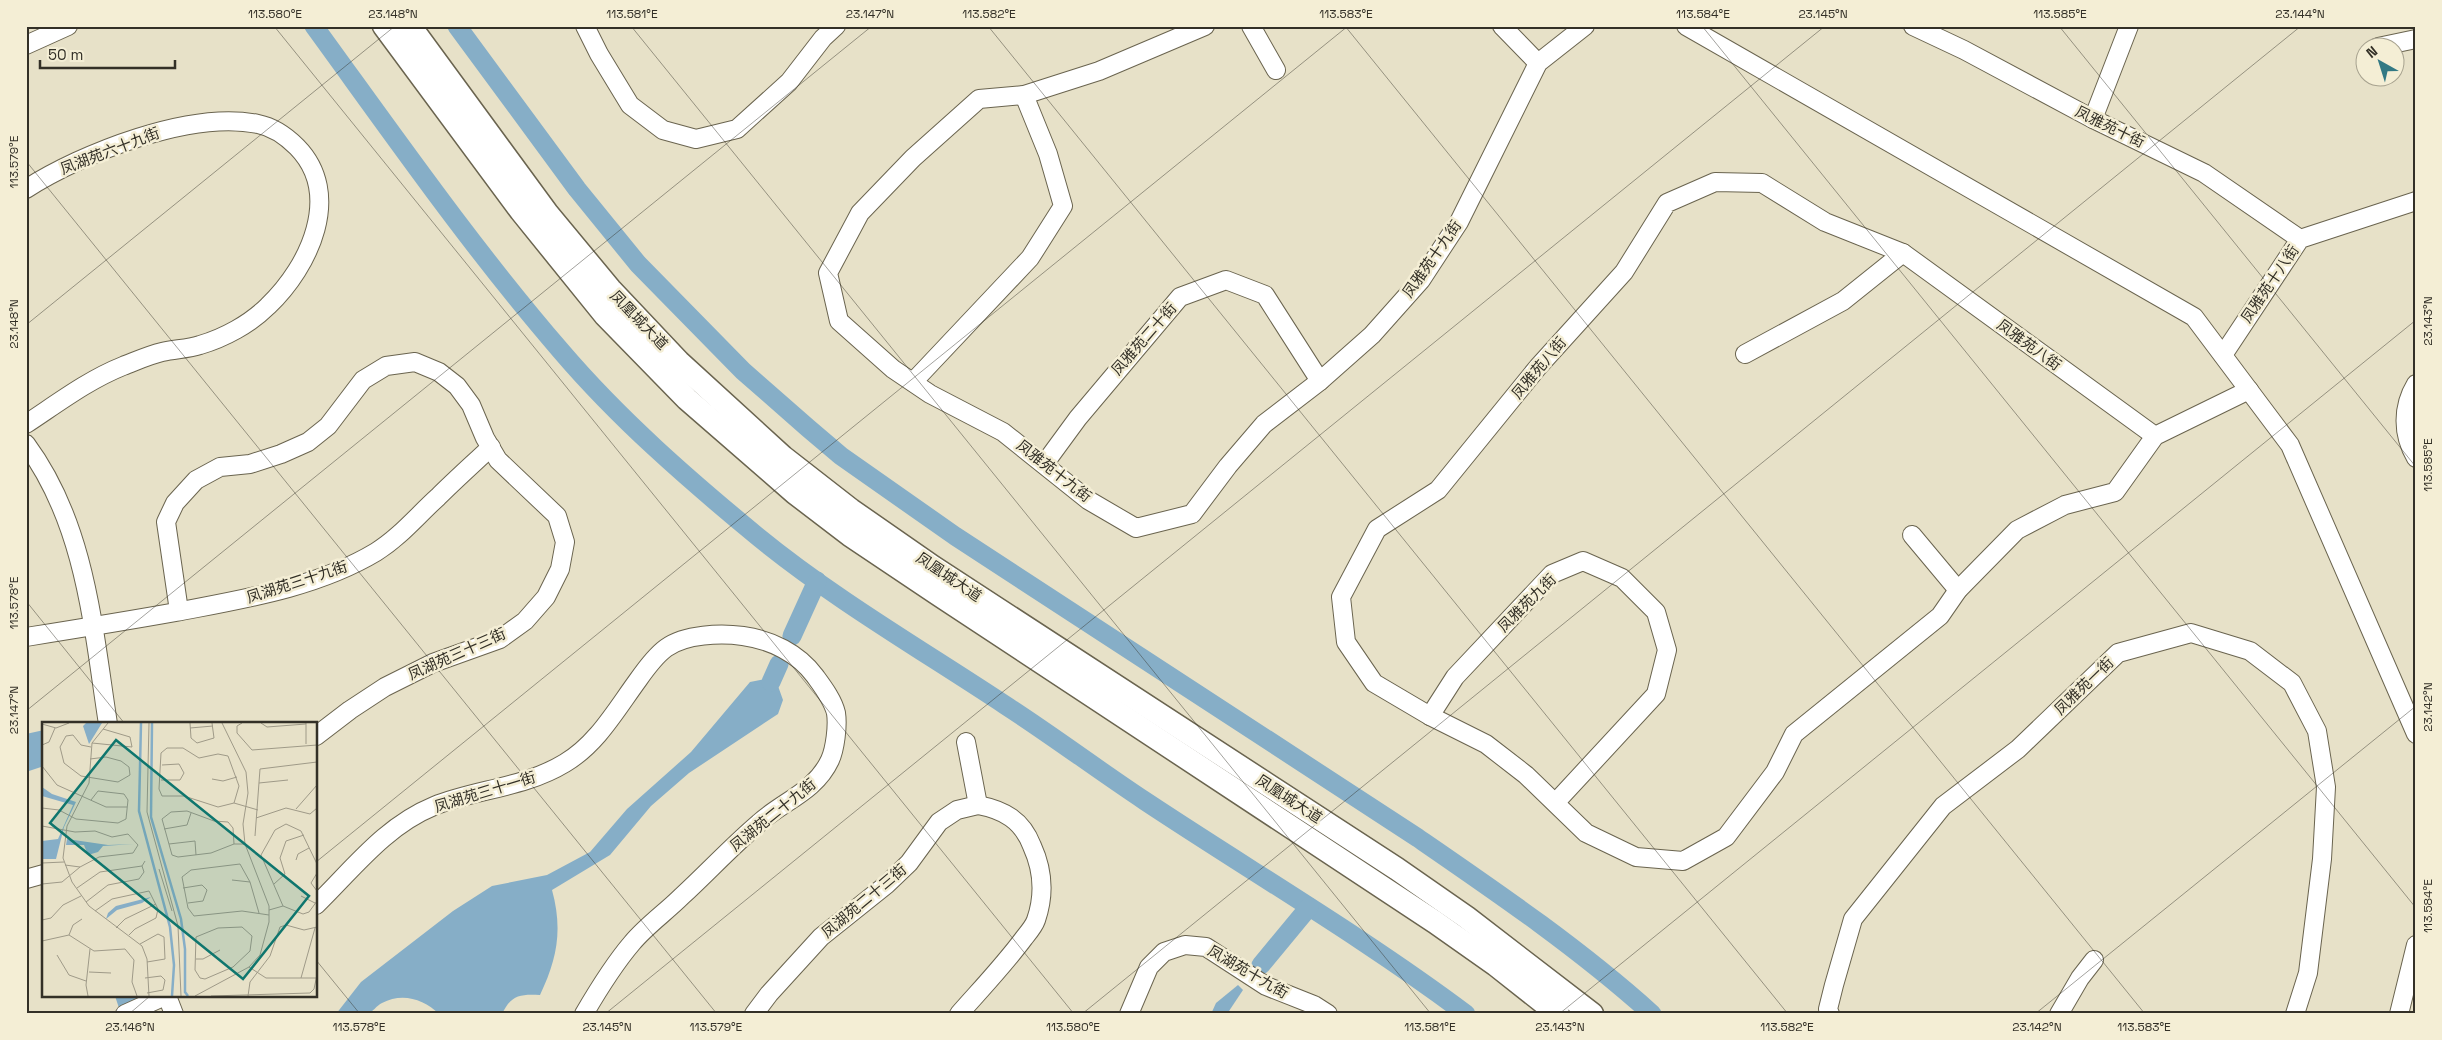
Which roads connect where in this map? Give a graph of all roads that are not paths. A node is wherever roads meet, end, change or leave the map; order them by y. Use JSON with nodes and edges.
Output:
{"nodes":[{"id":1,"x":68,"y":26,"type":"edge"},
{"id":2,"x":384,"y":26,"type":"edge"},
{"id":3,"x":410,"y":26,"type":"edge"},
{"id":4,"x":836,"y":26,"type":"edge"},
{"id":5,"x":1205,"y":26,"type":"edge"},
{"id":6,"x":1251,"y":26,"type":"edge"},
{"id":7,"x":1502,"y":26,"type":"edge"},
{"id":8,"x":1585,"y":26,"type":"edge"},
{"id":9,"x":1686,"y":26,"type":"edge"},
{"id":10,"x":1913,"y":26,"type":"edge"},
{"id":11,"x":2129,"y":26,"type":"edge"},
{"id":12,"x":590,"y":28,"type":"edge"},
{"id":13,"x":26,"y":45,"type":"edge"},
{"id":14,"x":1538,"y":63,"type":"junction"},
{"id":15,"x":1276,"y":70,"type":"dead end"},
{"id":16,"x":1024,"y":95,"type":"junction"},
{"id":17,"x":2093,"y":119,"type":"junction"},
{"id":18,"x":26,"y":189,"type":"edge"},
{"id":19,"x":2416,"y":201,"type":"edge"},
{"id":20,"x":2300,"y":239,"type":"junction"},
{"id":21,"x":1904,"y":253,"type":"junction"},
{"id":22,"x":1746,"y":354,"type":"dead end"},
{"id":23,"x":2223,"y":355,"type":"junction"},
{"id":24,"x":1320,"y":381,"type":"junction"},
{"id":25,"x":913,"y":382,"type":"junction"},
{"id":26,"x":2416,"y":384,"type":"edge"},
{"id":27,"x":2249,"y":390,"type":"junction"},
{"id":28,"x":26,"y":424,"type":"edge"},
{"id":29,"x":2155,"y":436,"type":"junction"},
{"id":30,"x":26,"y":444,"type":"edge"},
{"id":31,"x":490,"y":447,"type":"junction"},
{"id":32,"x":2416,"y":458,"type":"edge"},
{"id":33,"x":1045,"y":463,"type":"junction"},
{"id":34,"x":1912,"y":535,"type":"dead end"},
{"id":35,"x":1958,"y":590,"type":"junction"},
{"id":36,"x":179,"y":611,"type":"junction"},
{"id":37,"x":93,"y":626,"type":"junction"},
{"id":38,"x":26,"y":637,"type":"edge"},
{"id":39,"x":780,"y":646,"type":"joint"},
{"id":40,"x":1430,"y":716,"type":"junction"},
{"id":41,"x":108,"y":722,"type":"edge"},
{"id":42,"x":318,"y":734,"type":"edge"},
{"id":43,"x":2416,"y":734,"type":"edge"},
{"id":44,"x":966,"y":742,"type":"dead end"},
{"id":45,"x":1556,"y":802,"type":"junction"},
{"id":46,"x":978,"y":805,"type":"junction"},
{"id":47,"x":42,"y":875,"type":"edge"},
{"id":48,"x":26,"y":879,"type":"edge"},
{"id":49,"x":318,"y":903,"type":"edge"},
{"id":50,"x":2416,"y":945,"type":"edge"},
{"id":51,"x":2094,"y":960,"type":"dead end"},
{"id":52,"x":161,"y":998,"type":"edge"},
{"id":53,"x":167,"y":998,"type":"edge"},
{"id":54,"x":1318,"y":1011,"type":"edge"},
{"id":55,"x":2298,"y":1013,"type":"edge"},
{"id":56,"x":125,"y":1014,"type":"edge"},
{"id":57,"x":174,"y":1014,"type":"edge"},
{"id":58,"x":584,"y":1014,"type":"edge"},
{"id":59,"x":754,"y":1014,"type":"edge"},
{"id":60,"x":960,"y":1014,"type":"edge"},
{"id":61,"x":1129,"y":1014,"type":"edge"},
{"id":62,"x":1558,"y":1014,"type":"edge"},
{"id":63,"x":1592,"y":1014,"type":"edge"},
{"id":64,"x":1830,"y":1014,"type":"edge"},
{"id":65,"x":2059,"y":1014,"type":"edge"},
{"id":66,"x":2399,"y":1014,"type":"edge"}],
"edges":[{"from":1,"to":13,"type":"street"},
{"from":2,"to":62,"type":"main road","name":"凤凰城大道"},
{"from":3,"to":63,"type":"main road","name":"凤凰城大道"},
{"from":4,"to":12,"type":"street"},
{"from":5,"to":16,"type":"street","name":"凤雅苑十九街"},
{"from":6,"to":15,"type":"street"},
{"from":7,"to":14,"type":"street"},
{"from":8,"to":14,"type":"street"},
{"from":9,"to":23,"type":"street"},
{"from":10,"to":17,"type":"street","name":"凤雅苑十街"},
{"from":11,"to":17,"type":"street"},
{"from":14,"to":24,"type":"street","name":"凤雅苑十九街"},
{"from":16,"to":25,"type":"street"},
{"from":16,"to":25,"type":"street","name":"凤雅苑十九街"},
{"from":17,"to":20,"type":"street","name":"凤雅苑十街"},
{"from":18,"to":28,"type":"street","name":"凤湖苑六十九街"},
{"from":19,"to":20,"type":"street","name":"凤雅苑十八街"},
{"from":20,"to":23,"type":"street","name":"凤雅苑十八街"},
{"from":21,"to":22,"type":"street"},
{"from":21,"to":29,"type":"street","name":"凤雅苑八街"},
{"from":21,"to":40,"type":"street","name":"凤雅苑八街"},
{"from":23,"to":27,"type":"street"},
{"from":24,"to":33,"type":"street","name":"凤雅苑十九街"},
{"from":24,"to":33,"type":"street","name":"凤雅苑二十街"},
{"from":25,"to":33,"type":"street","name":"凤雅苑十九街"},
{"from":26,"to":32,"type":"street"},
{"from":27,"to":29,"type":"street"},
{"from":27,"to":43,"type":"street"},
{"from":29,"to":35,"type":"street"},
{"from":30,"to":37,"type":"street"},
{"from":31,"to":36,"type":"street","name":"凤湖苑三十九街"},
{"from":31,"to":36,"type":"street"},
{"from":31,"to":42,"type":"street","name":"凤湖苑三十三街"},
{"from":34,"to":35,"type":"street"},
{"from":35,"to":45,"type":"street"},
{"from":36,"to":37,"type":"street","name":"凤湖苑三十九街"},
{"from":37,"to":38,"type":"street","name":"凤湖苑三十九街"},
{"from":37,"to":41,"type":"street"},
{"from":39,"to":49,"type":"street","name":"凤湖苑三十一街"},
{"from":39,"to":58,"type":"street","name":"凤湖苑二十九街"},
{"from":40,"to":45,"type":"street"},
{"from":40,"to":45,"type":"street","name":"凤雅苑九街"},
{"from":44,"to":46,"type":"street"},
{"from":46,"to":59,"type":"street","name":"凤湖苑二十三街"},
{"from":46,"to":60,"type":"street"},
{"from":47,"to":48,"type":"street"},
{"from":50,"to":66,"type":"street"},
{"from":51,"to":65,"type":"street"},
{"from":52,"to":56,"type":"street"},
{"from":53,"to":57,"type":"street"},
{"from":54,"to":61,"type":"street","name":"凤湖苑十九街"},
{"from":55,"to":64,"type":"street","name":"凤雅苑一街"}]}
